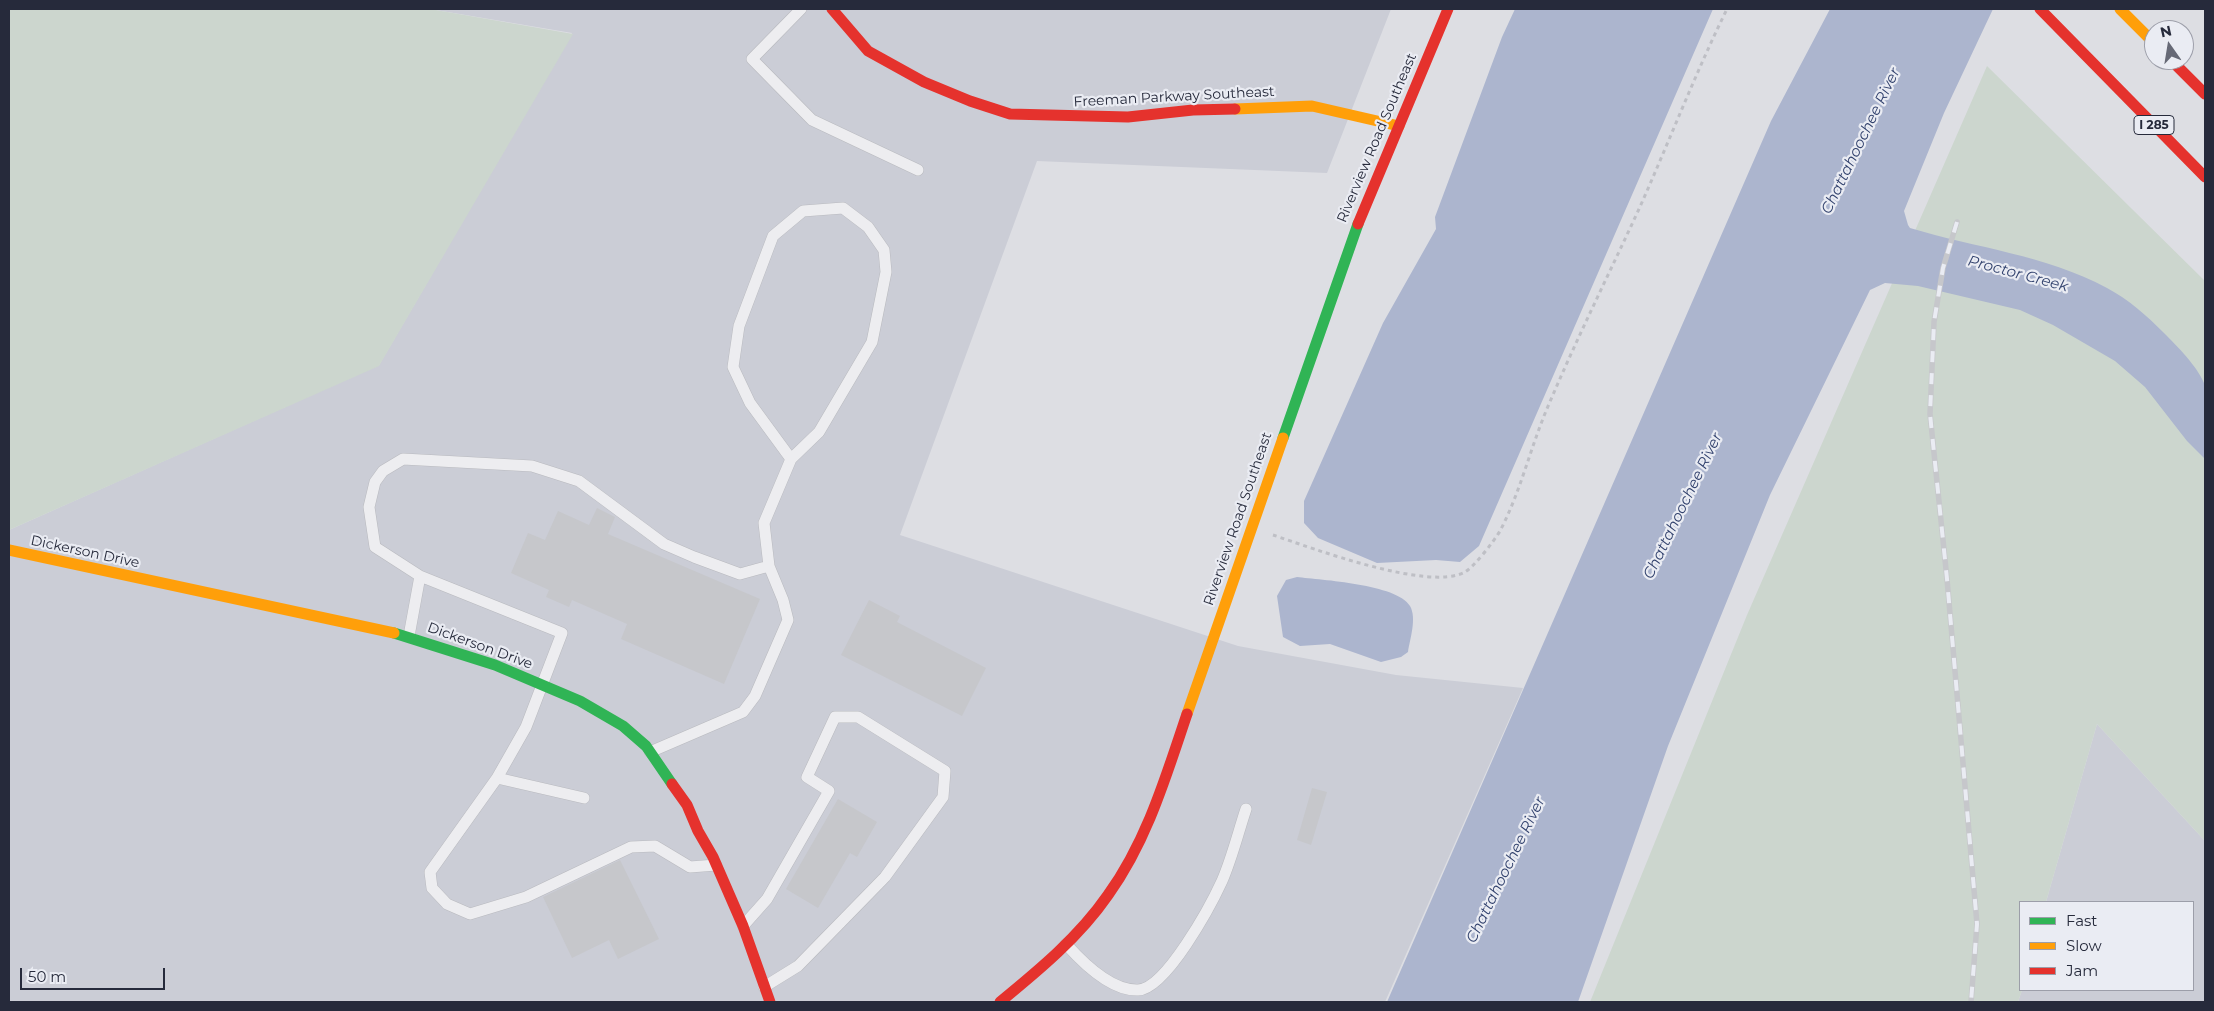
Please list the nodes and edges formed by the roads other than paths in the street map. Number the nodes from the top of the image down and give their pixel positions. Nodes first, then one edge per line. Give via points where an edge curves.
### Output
1 (801, 9) edge
2 (832, 9) edge
3 (1448, 9) edge
4 (2040, 9) edge
5 (2120, 9) edge
6 (2144, 33) edge
7 (2181, 70) edge
8 (2205, 94) edge
9 (1399, 126) junction
10 (918, 170) dead end
11 (2205, 177) edge
12 (790, 459) junction
13 (9, 550) edge
14 (769, 566) junction
15 (420, 576) junction
16 (409, 636) junction
17 (543, 685) junction
18 (650, 752) junction
19 (497, 778) junction
20 (584, 798) dead end
21 (1246, 809) dead end
22 (716, 865) junction
23 (743, 926) junction
24 (1066, 944) junction
25 (764, 986) junction
26 (770, 1002) edge
27 (1000, 1002) edge

1 - 10 lane via 752,59 812,120
2 - 9 main road, Freeman Parkway Southeast via 868,51 924,82 1010,114 1128,116 1312,106
3 - 9 main road, Riverview Road Southeast
4 - 11 main road, I 285
5 - 6 main road
7 - 8 main road
9 - 24 main road, Riverview Road Southeast via 1363,209 1325,312 1156,804 1136,851 1108,896
12 - 12 lane via 819,432 872,342 886,272 884,250 868,227 843,208 803,211 773,236 739,326 733,367 750,403
12 - 14 lane via 764,523
13 - 16 main road, Dickerson Drive
14 - 15 lane via 740,574 694,557 664,544 579,481 532,466 403,460 383,471 375,482 369,507 375,547
14 - 18 lane via 788,620 754,696 743,712
15 - 16 lane
15 - 17 lane via 562,633
16 - 17 main road, Dickerson Drive
17 - 18 main road, Dickerson Drive via 580,701 623,726
17 - 19 lane via 526,727
18 - 22 main road, Dickerson Drive via 688,805
19 - 20 lane
19 - 22 lane via 430,872 432,888 448,904 470,914 526,897 631,847 655,846 690,867
21 - 24 lane via 1222,881 1184,950 1156,983 1138,990 1117,985 1089,969
22 - 23 main road, Dickerson Drive
23 - 25 main road, Dickerson Drive
23 - 25 lane via 767,899 830,791 807,776 835,717 858,716 945,771 944,797 885,877 798,966
24 - 27 main road, Riverview Road Southeast
25 - 26 main road, Dickerson Drive

